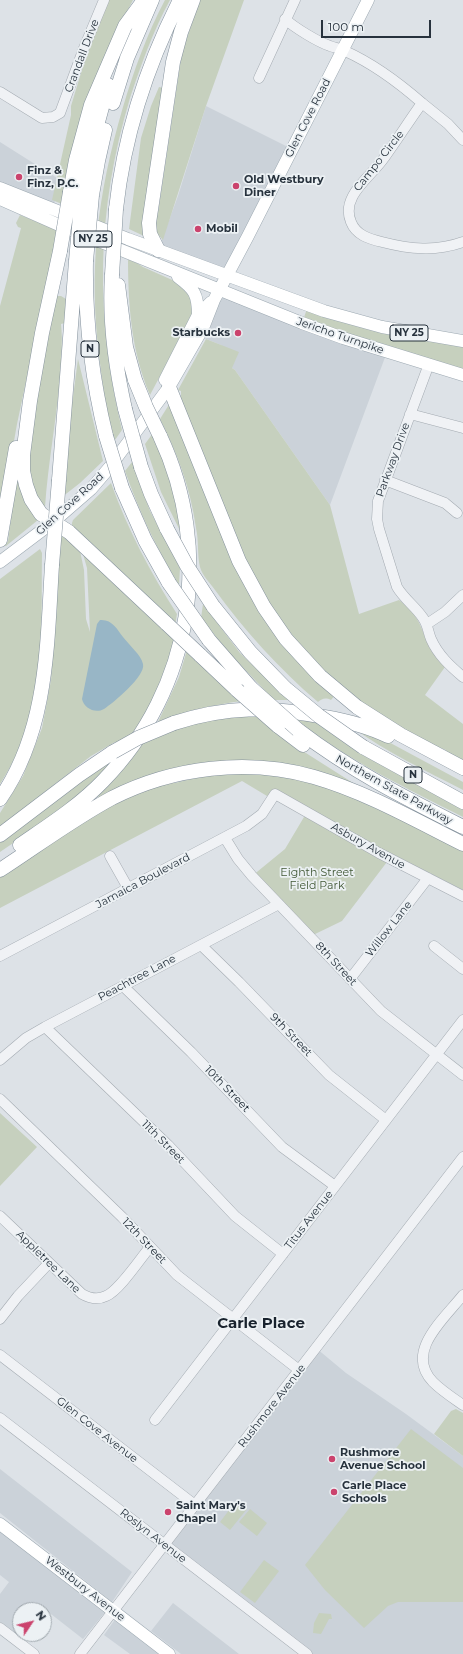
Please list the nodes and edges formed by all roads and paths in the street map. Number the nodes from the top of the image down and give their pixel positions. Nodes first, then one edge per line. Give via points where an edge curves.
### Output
1 (104, 0) edge
2 (144, 0) edge
3 (148, 0) edge
4 (152, 0) edge
5 (180, 0) edge
6 (193, 0) edge
7 (295, 0) edge
8 (368, 0) edge
9 (285, 19) junction
10 (343, 50) junction
11 (259, 78) dead end
12 (0, 92) edge
13 (422, 103) junction
14 (463, 140) edge
15 (0, 188) edge
16 (82, 193) junction
17 (0, 199) edge
18 (463, 242) edge
19 (158, 250) junction
20 (81, 261) junction
21 (167, 269) junction
22 (115, 276) junction
23 (227, 276) junction
24 (216, 295) junction
25 (198, 315) junction
26 (463, 341) edge
27 (429, 364) junction
28 (463, 375) edge
29 (169, 387) junction
30 (30, 401) junction
31 (410, 414) junction
32 (146, 418) junction
33 (463, 428) edge
34 (385, 480) junction
35 (457, 513) dead end
36 (53, 522) junction
37 (0, 540) edge
38 (0, 562) edge
39 (463, 595) edge
40 (427, 624) junction
41 (463, 677) edge
42 (349, 766) junction
43 (463, 768) edge
44 (463, 776) edge
45 (275, 794) joint
46 (0, 799) edge
47 (463, 802) edge
48 (463, 827) edge
49 (0, 835) edge
50 (225, 838) junction
51 (463, 844) edge
52 (110, 856) dead end
53 (0, 859) edge
54 (0, 870) edge
55 (428, 878) junction
56 (128, 888) junction
57 (463, 896) edge
58 (278, 904) junction
59 (201, 945) junction
60 (434, 946) dead end
61 (0, 956) edge
62 (463, 969) edge
63 (350, 979) junction
64 (123, 986) junction
65 (463, 1020) edge
66 (45, 1027) junction
67 (436, 1054) junction
68 (0, 1060) edge
69 (463, 1075) edge
70 (0, 1099) edge
71 (386, 1120) junction
72 (463, 1157) edge
73 (335, 1186) junction
74 (0, 1216) edge
75 (150, 1247) junction
76 (283, 1254) junction
77 (49, 1263) junction
78 (463, 1295) edge
79 (1, 1316) edge
80 (233, 1319) junction
81 (0, 1355) edge
82 (299, 1370) junction
83 (463, 1405) edge
84 (0, 1418) edge
85 (155, 1420) dead end
86 (195, 1505) junction
87 (0, 1524) edge
88 (164, 1545) junction
89 (113, 1611) junction
90 (0, 1628) edge
91 (34, 1654) edge
92 (80, 1654) edge
93 (169, 1654) edge
94 (307, 1654) edge

1 - 12 street, Crandall Drive via 60,113 42,118
2 - 16 highway via 126,26 96,93 80,143
3 - 16 highway via 131,30 111,78 89,155
4 - 16 highway via 127,58 98,161
5 - 22 highway, bridge via 157,51 137,107 122,167 113,245
6 - 19 highway via 173,62 149,224 150,234
7 - 9 street
8 - 10 main road, Glen Cove Road
9 - 10 street via 337,43
9 - 11 street
10 - 13 street via 380,70
10 - 23 main road, Glen Cove Road
13 - 14 street
13 - 18 street, Campo Circle via 384,160 356,191 349,202 348,216 358,233 372,240 428,249
15 - 19 main road, NY 25
16 - 20 highway, bridge
16 - 30 highway, bridge via 60,251
17 - 21 main road, NY 25
19 - 23 main road, NY 25
20 - 42 highway, Northern State Parkway / N, bridge via 89,341 106,436 122,488 145,540 169,583 227,663 298,730
20 - 46 highway, bridge via 59,480 45,665 39,706 28,744
21 - 24 main road, NY 25
21 - 25 main road via 194,291 198,300
22 - 47 highway, Northern State Parkway / N, bridge via 111,305 113,339 125,409 141,467 167,529 213,606 250,652 285,688 319,716 363,747
22 - 53 highway, bridge via 125,342 136,380 174,468 182,496 190,563 185,625 171,674 160,701 146,726 114,769 73,808
23 - 24 main road, Glen Cove Road
23 - 26 main road, Jericho Turnpike / NY 25 via 356,321
24 - 25 main road, Glen Cove Road
24 - 27 main road, Jericho Turnpike / NY 25
24 - 29 main road, Glen Cove Road via 203,328
25 - 32 main road, Glen Cove Road
27 - 28 main road, Jericho Turnpike / NY 25
27 - 31 street, Parkway Drive
29 - 32 main road, Glen Cove Road
29 - 43 highway via 239,561 261,602 286,639 320,676 357,707 401,735
30 - 36 highway via 23,455 24,477 31,499 38,510
30 - 37 highway via 18,435
31 - 33 street
31 - 34 street, Parkway Drive
32 - 36 main road, Glen Cove Road via 98,481
34 - 35 street via 445,503
34 - 40 street, Parkway Drive via 378,501 377,519 392,574 401,594
36 - 38 main road, Glen Cove Road
36 - 42 highway, bridge via 69,532 278,726 303,745
39 - 40 street
40 - 41 street, Parkway Drive via 437,650
42 - 48 highway, Northern State Parkway / N
44 - 49 highway, bridge via 371,728 301,712 250,708 214,713 174,723 138,738 78,775
45 - 50 street, Jamaica Boulevard via 266,809 253,821
45 - 55 street, Asbury Avenue
50 - 56 street, Jamaica Boulevard
50 - 58 street, 8th Street via 244,867
51 - 54 highway via 329,782 285,771 228,767 171,776 126,791
52 - 56 street
55 - 57 street, Asbury Avenue
55 - 63 street, Willow Lane
56 - 61 street, Jamaica Boulevard
58 - 59 street, Peachtree Lane
58 - 63 street, 8th Street
59 - 64 street, Peachtree Lane
59 - 71 street, 9th Street via 329,1075
60 - 62 street
63 - 67 street, 8th Street via 381,1011
64 - 66 street, Peachtree Lane
64 - 73 street, 10th Street via 191,1052 282,1147
65 - 67 street, Titus Avenue
66 - 68 street, Peachtree Lane via 26,1038
66 - 76 street, 11th Street via 168,1145 235,1216
67 - 69 street, 8th Street
67 - 71 street, Titus Avenue
70 - 75 street, 12th Street
71 - 73 street, Titus Avenue
72 - 82 street, Rushmore Avenue
73 - 76 street, Titus Avenue
74 - 77 street, Appletree Lane
75 - 77 street, Appletree Lane via 116,1289 101,1298 90,1298 82,1294
75 - 80 street, 12th Street via 181,1278
76 - 80 street, Titus Avenue
77 - 79 street
78 - 83 street via 426,1342 422,1358 427,1374 434,1383
80 - 82 street, 12th Street
80 - 85 street, Titus Avenue
81 - 86 street, Glen Cove Avenue
82 - 86 street, Rushmore Avenue
84 - 88 street, Roslyn Avenue
86 - 88 street, Rushmore Avenue
87 - 89 main road, Westbury Avenue
88 - 89 street, Rushmore Avenue
88 - 94 street, Roslyn Avenue
89 - 92 street, Rushmore Avenue
89 - 93 main road, Westbury Avenue
90 - 91 street

